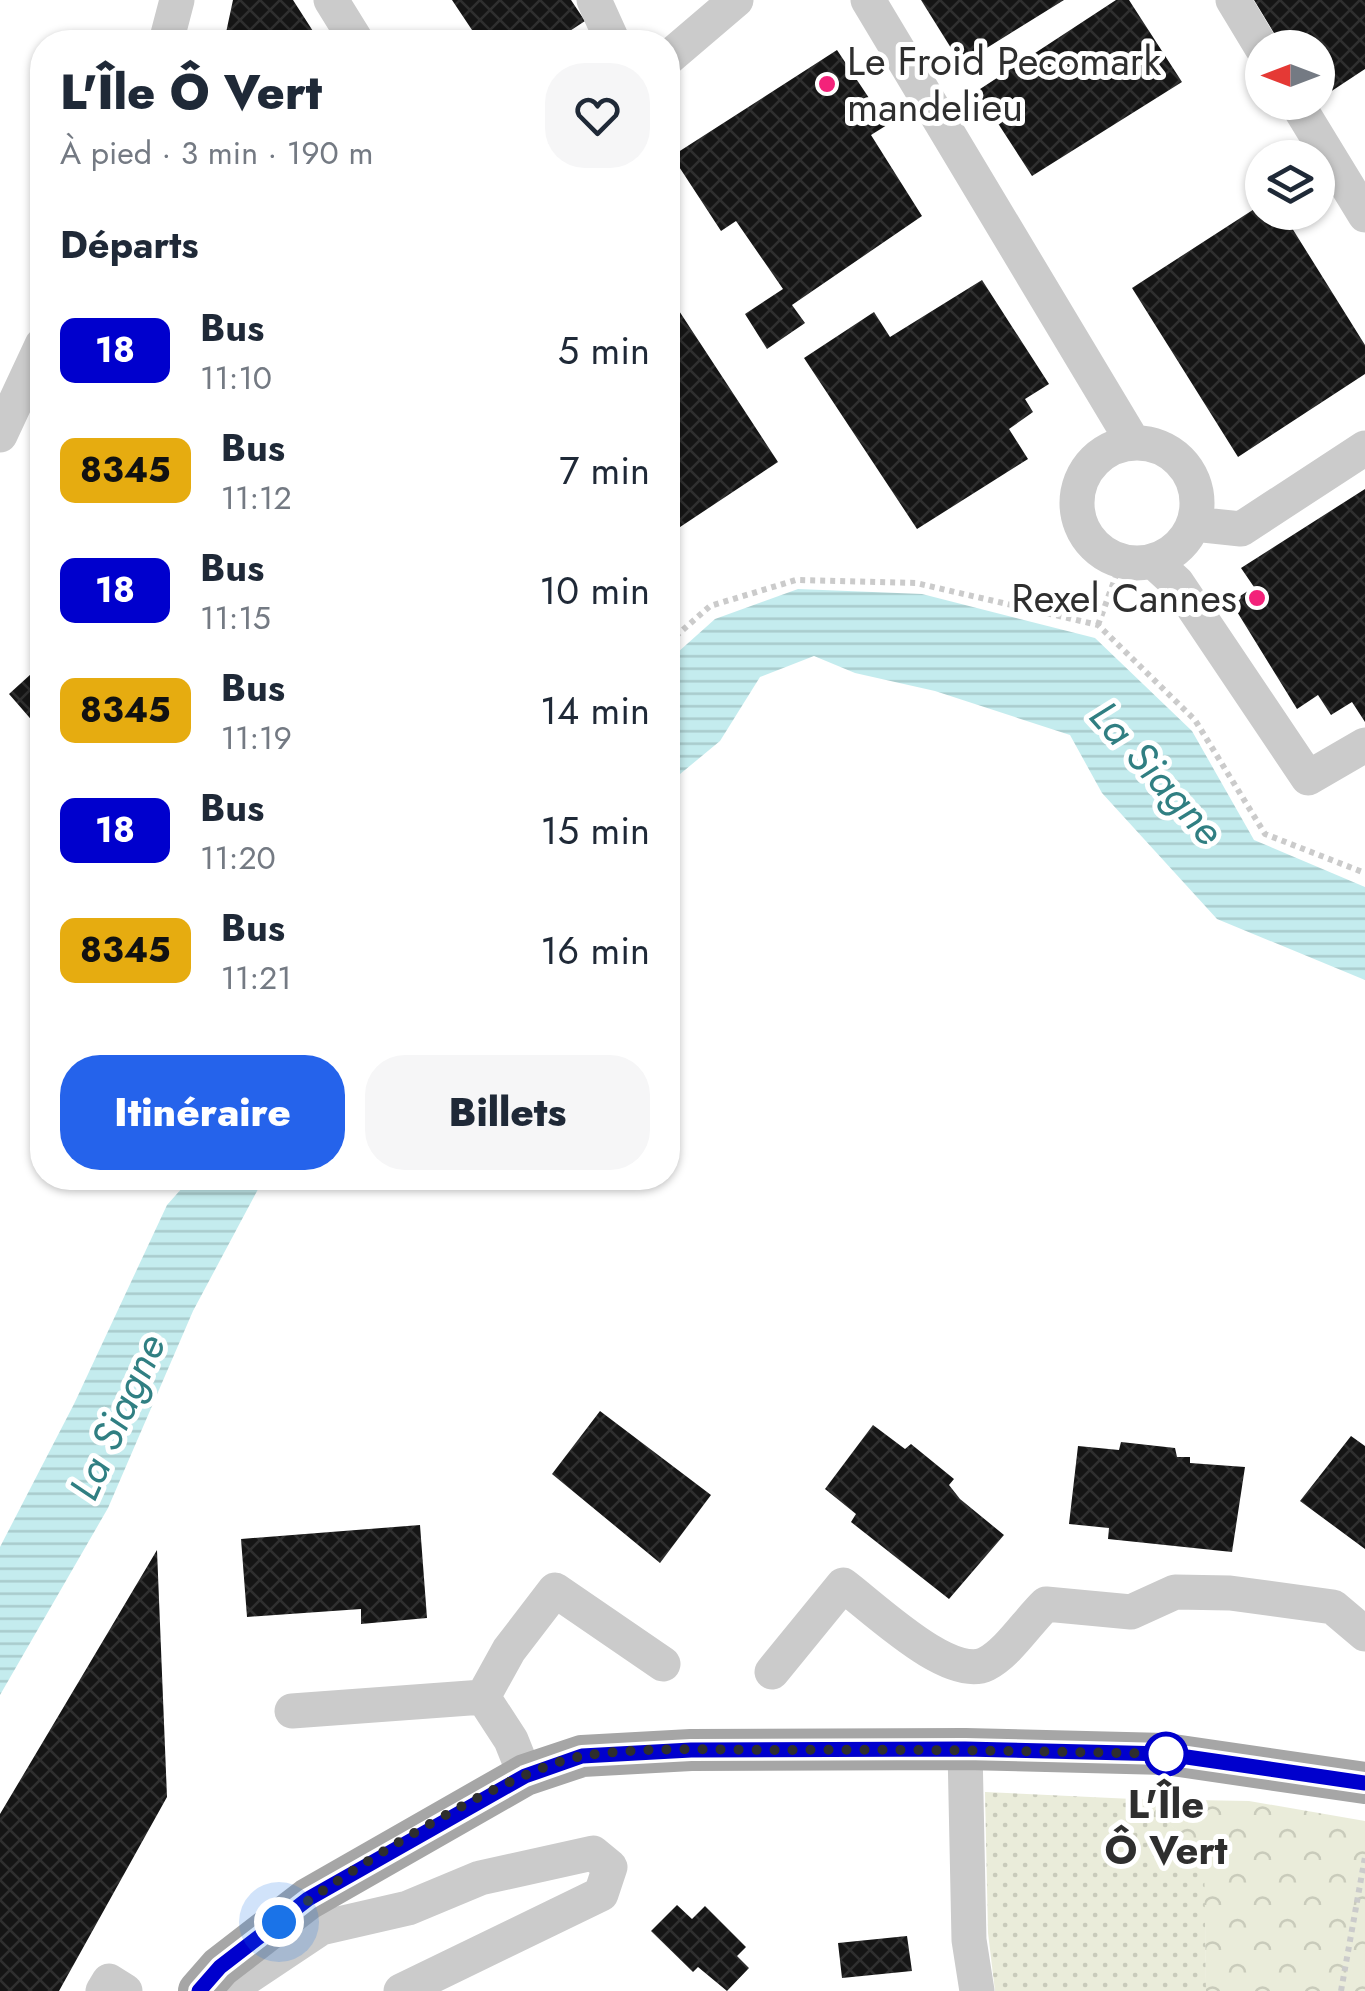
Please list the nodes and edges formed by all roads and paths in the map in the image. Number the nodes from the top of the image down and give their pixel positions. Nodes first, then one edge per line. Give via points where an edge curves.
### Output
1 (176, 0) edge
2 (331, 0) edge
3 (594, 0) edge
4 (736, 0) edge
5 (868, 0) edge
6 (1233, 0) edge
7 (169, 30) edge
8 (349, 30) edge
9 (608, 30) edge
10 (1251, 30) edge
11 (680, 48) edge
12 (1307, 120) edge
13 (1365, 215) edge
14 (30, 371) edge
15 (0, 435) edge
16 (1133, 442) junction
17 (1365, 448) edge
18 (1194, 524) junction
19 (1138, 561) junction
20 (1098, 625) junction
21 (680, 632) edge
22 (1365, 745) edge
23 (1365, 874) edge
24 (1365, 1634) edge
25 (663, 1664) dead end
26 (772, 1672) dead end
27 (482, 1696) junction
28 (292, 1711) dead end
29 (965, 1749) junction
30 (525, 1776) junction
31 (1365, 1783) edge
32 (1365, 1856) edge
33 (103, 1991) edge
34 (125, 1991) edge
35 (199, 1991) edge
36 (215, 1991) edge
37 (401, 1991) edge
38 (977, 1991) edge
39 (1341, 1991) edge

1 - 7 street
2 - 8 street
3 - 9 street
4 - 11 street
5 - 16 street
6 - 10 street
12 - 13 street
14 - 15 street
16 - 18 street via 1166,449 1187,469 1198,497
16 - 19 street via 1103,452 1081,478 1076,514 1092,545
17 - 18 street via 1241,529
18 - 19 street via 1179,547
19 - 20 path
19 - 22 street via 1177,584 1308,778
20 - 21 path via 916,584 796,580 710,606
20 - 23 path via 1195,720 1265,834
24 - 26 street via 1333,1608 1175,1592 1131,1612 1046,1604 990,1662 970,1670 949,1664 843,1585
25 - 27 street via 555,1590
27 - 28 street
27 - 30 street
29 - 30 main road via 582,1756
29 - 31 main road via 1166,1754
29 - 38 street via 969,1940
30 - 35 main road via 308,1899
32 - 39 path
33 - 34 street via 109,1981
36 - 37 street via 244,1980 321,1928 408,1908 480,1878 592,1853 610,1867 601,1894

